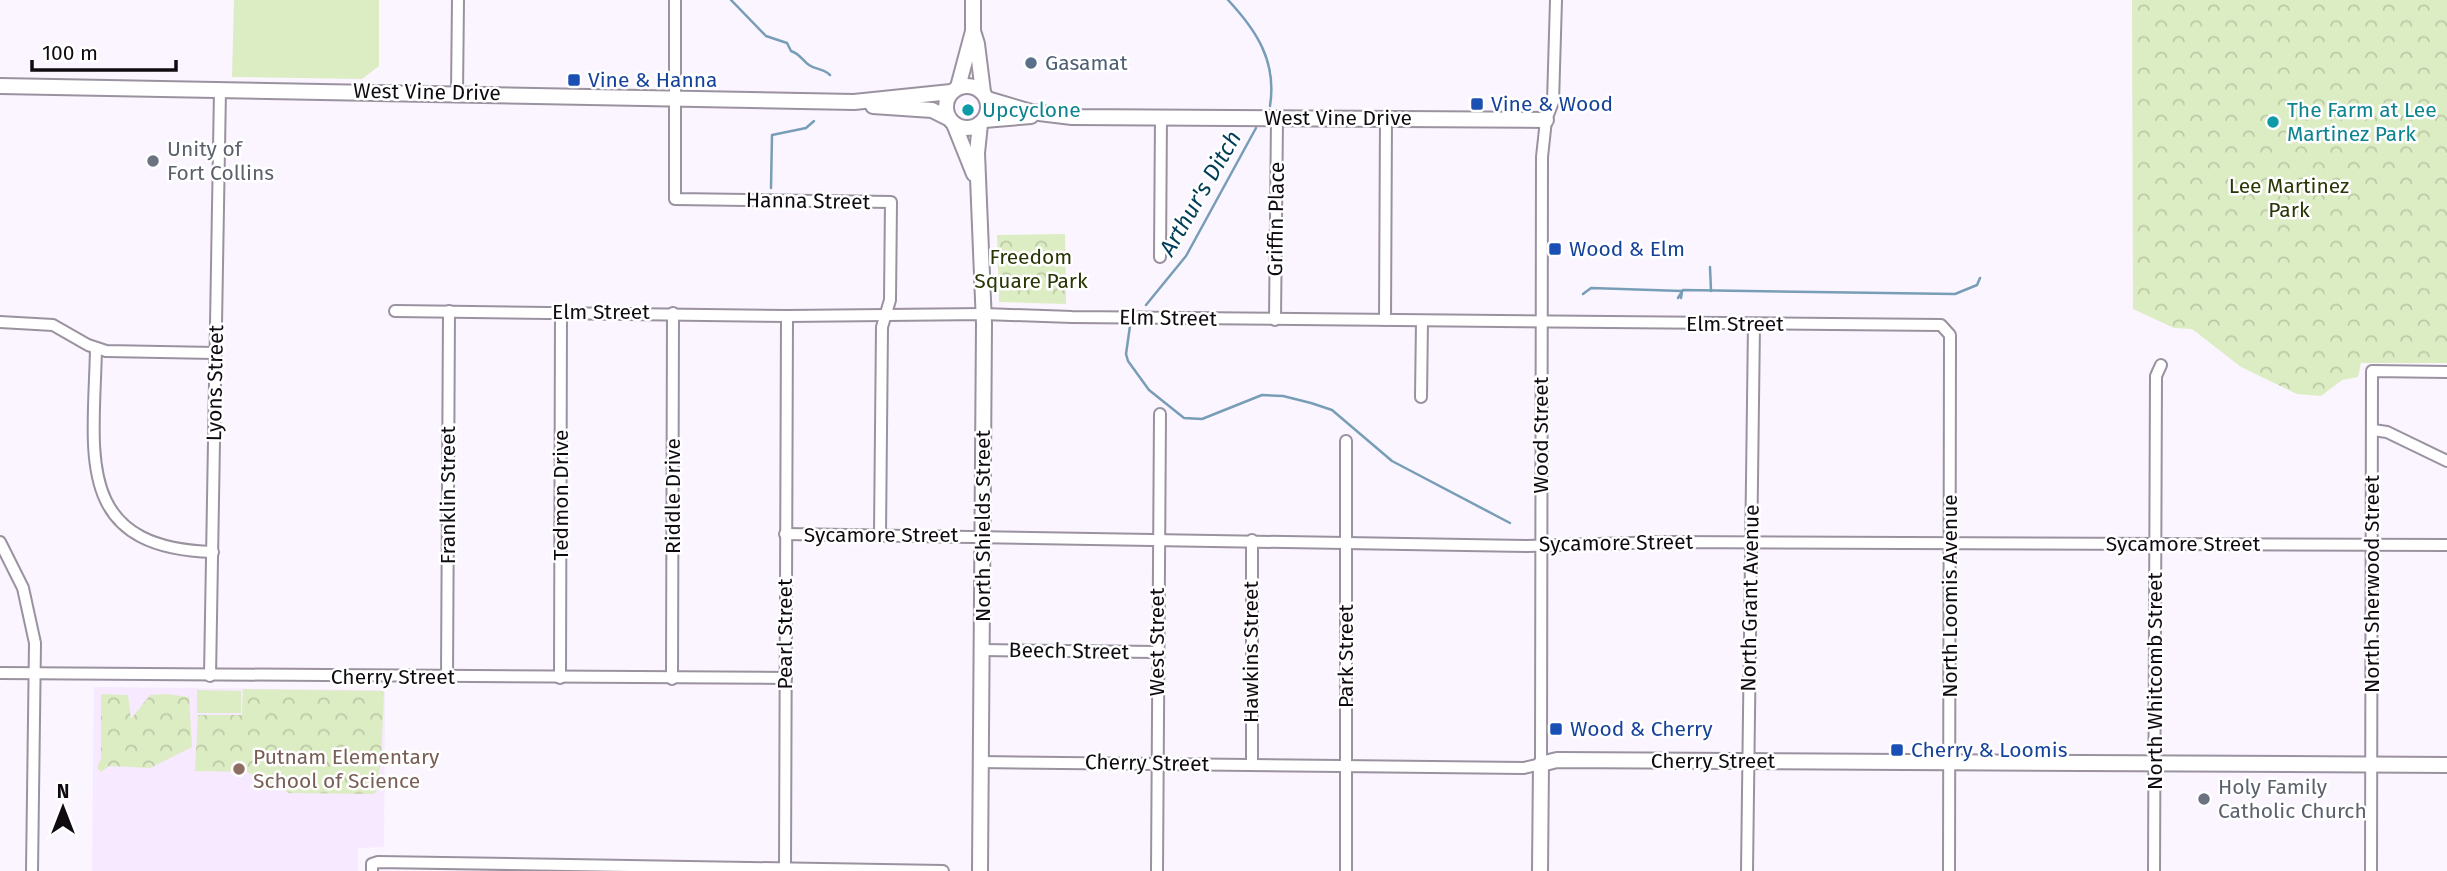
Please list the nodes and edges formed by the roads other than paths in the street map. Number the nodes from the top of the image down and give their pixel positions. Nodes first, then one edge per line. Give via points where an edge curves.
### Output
1 (458, 0) edge
2 (675, 0) edge
3 (973, 0) edge
4 (1556, 0) edge
5 (973, 32) junction
6 (0, 86) edge
7 (220, 90) junction
8 (955, 90) junction
9 (457, 92) junction
10 (985, 96) junction
11 (675, 97) junction
12 (855, 102) junction
13 (1045, 115) junction
14 (1161, 117) junction
15 (1277, 118) junction
16 (1386, 118) junction
17 (1546, 120) junction
18 (951, 121) junction
19 (982, 122) junction
20 (978, 180) junction
21 (1160, 257) dead end
22 (395, 311) dead end
23 (449, 311) junction
24 (561, 312) junction
25 (673, 313) junction
26 (984, 314) junction
27 (787, 316) junction
28 (886, 316) junction
29 (1275, 320) junction
30 (1385, 320) junction
31 (1422, 321) junction
32 (1542, 321) junction
33 (0, 322) edge
34 (1754, 324) junction
35 (1941, 325) joint
36 (96, 348) junction
37 (215, 353) junction
38 (2161, 365) dead end
39 (2447, 372) edge
40 (1421, 397) dead end
41 (1160, 414) dead end
42 (2373, 430) junction
43 (1346, 441) dead end
44 (2447, 461) edge
45 (785, 534) junction
46 (880, 534) junction
47 (983, 536) junction
48 (1158, 538) junction
49 (1252, 540) junction
50 (1346, 541) junction
51 (0, 542) edge
52 (1751, 542) junction
53 (1951, 542) junction
54 (2155, 543) junction
55 (1541, 545) junction
56 (2372, 545) junction
57 (2447, 545) edge
58 (213, 552) junction
59 (982, 650) junction
60 (1157, 652) junction
61 (0, 673) edge
62 (34, 674) junction
63 (210, 676) junction
64 (447, 678) junction
65 (560, 678) junction
66 (786, 678) junction
67 (672, 679) junction
68 (1748, 761) junction
69 (981, 762) junction
70 (1156, 763) junction
71 (1949, 763) junction
72 (2154, 763) junction
73 (1541, 764) junction
74 (1252, 765) junction
75 (2371, 765) junction
76 (2447, 765) edge
77 (1346, 766) junction
78 (785, 868) junction
79 (32, 871) edge
80 (372, 871) edge
81 (943, 871) edge
82 (980, 871) edge
83 (1157, 871) edge
84 (1346, 871) edge
85 (1540, 871) edge
86 (1747, 871) edge
87 (1949, 871) edge
88 (2154, 871) edge
89 (2371, 871) edge

1 - 9 street
2 - 11 street, Hanna Street
3 - 5 street
4 - 17 street, Wood Street via 1553,102
5 - 8 street
5 - 10 street
6 - 7 street, West Vine Drive
7 - 9 street, West Vine Drive
7 - 37 street, Lyons Street
8 - 10 street via 969,86
8 - 12 street, West Vine Drive
8 - 18 street via 946,101
9 - 11 street, West Vine Drive
10 - 13 street, West Vine Drive
10 - 19 street
11 - 12 street, West Vine Drive
11 - 28 street, Hanna Street via 675,199 891,202
12 - 18 street, West Vine Drive via 932,110
13 - 14 street, West Vine Drive
13 - 19 street, West Vine Drive
14 - 15 street, West Vine Drive
14 - 21 street
15 - 16 street, West Vine Drive
15 - 29 street, Griffin Place
16 - 17 street, West Vine Drive
16 - 30 street
17 - 32 street, Wood Street
18 - 19 street via 967,128
18 - 20 street, North Shields Street
19 - 20 street, North Shields Street
20 - 26 street, North Shields Street
22 - 23 street, Elm Street
23 - 24 street, Elm Street
23 - 64 street, Franklin Street
24 - 25 street, Elm Street
24 - 65 street, Tedmon Drive
25 - 27 street, Elm Street
25 - 67 street, Riddle Drive
26 - 28 street, Elm Street
26 - 29 street, Elm Street
26 - 47 street, North Shields Street
27 - 28 street, Elm Street
27 - 45 street, Pearl Street
28 - 46 street, Hanna Street via 882,327
29 - 30 street, Elm Street
30 - 31 street, Elm Street
31 - 32 street, Elm Street
31 - 40 street
32 - 34 street, Elm Street
32 - 55 street, Wood Street
33 - 36 street via 53,325
34 - 35 street, Elm Street
34 - 52 street, North Grant Avenue
35 - 53 street, North Loomis Avenue via 1950,335
36 - 37 street
36 - 58 street via 93,460 107,504 124,525 155,545
37 - 58 street, Lyons Street
38 - 54 street, North Whitcomb Street via 2157,376
39 - 42 street, North Sherwood Street via 2372,371
41 - 48 street, West Street
42 - 44 street via 2387,432
42 - 56 street, North Sherwood Street
43 - 50 street, Park Street
45 - 46 street, Sycamore Street
45 - 66 street, Pearl Street
46 - 47 street, Sycamore Street
47 - 48 street, Sycamore Street
47 - 59 street, North Shields Street
48 - 49 street, Sycamore Street
48 - 60 street, West Street
49 - 50 street, Sycamore Street
49 - 74 street, Hawkins Street
50 - 55 street, Sycamore Street
50 - 77 street, Park Street
51 - 62 street via 17,574 30,615
52 - 53 street, Sycamore Street
52 - 55 street, Sycamore Street
52 - 68 street, North Grant Avenue
53 - 54 street, Sycamore Street
53 - 71 street, North Loomis Avenue
54 - 56 street, Sycamore Street
54 - 72 street, North Whitcomb Street
55 - 73 street, Wood Street
56 - 57 street, Sycamore Street
56 - 75 street, North Sherwood Street
58 - 63 street, Lyons Street
59 - 60 street, Beech Street
59 - 69 street, North Shields Street
60 - 70 street, West Street
61 - 62 street, Cherry Street
62 - 63 street, Cherry Street
62 - 79 street
63 - 64 street, Cherry Street
64 - 65 street, Cherry Street
65 - 67 street, Cherry Street
66 - 67 street, Cherry Street
66 - 78 street, Pearl Street
68 - 71 street, Cherry Street
68 - 73 street, Cherry Street via 1557,760
68 - 86 street, North Grant Avenue
69 - 70 street, Cherry Street
69 - 82 street, North Shields Street
70 - 74 street, Cherry Street
70 - 83 street, West Street
71 - 72 street, Cherry Street
71 - 87 street, North Loomis Avenue
72 - 75 street, Cherry Street
72 - 88 street, North Whitcomb Street
73 - 77 street, Cherry Street via 1525,768
73 - 85 street, Wood Street
74 - 77 street, Cherry Street
75 - 76 street, Cherry Street
75 - 89 street, North Sherwood Street
77 - 84 street, Park Street
78 - 80 street via 379,862 372,864
78 - 81 street

